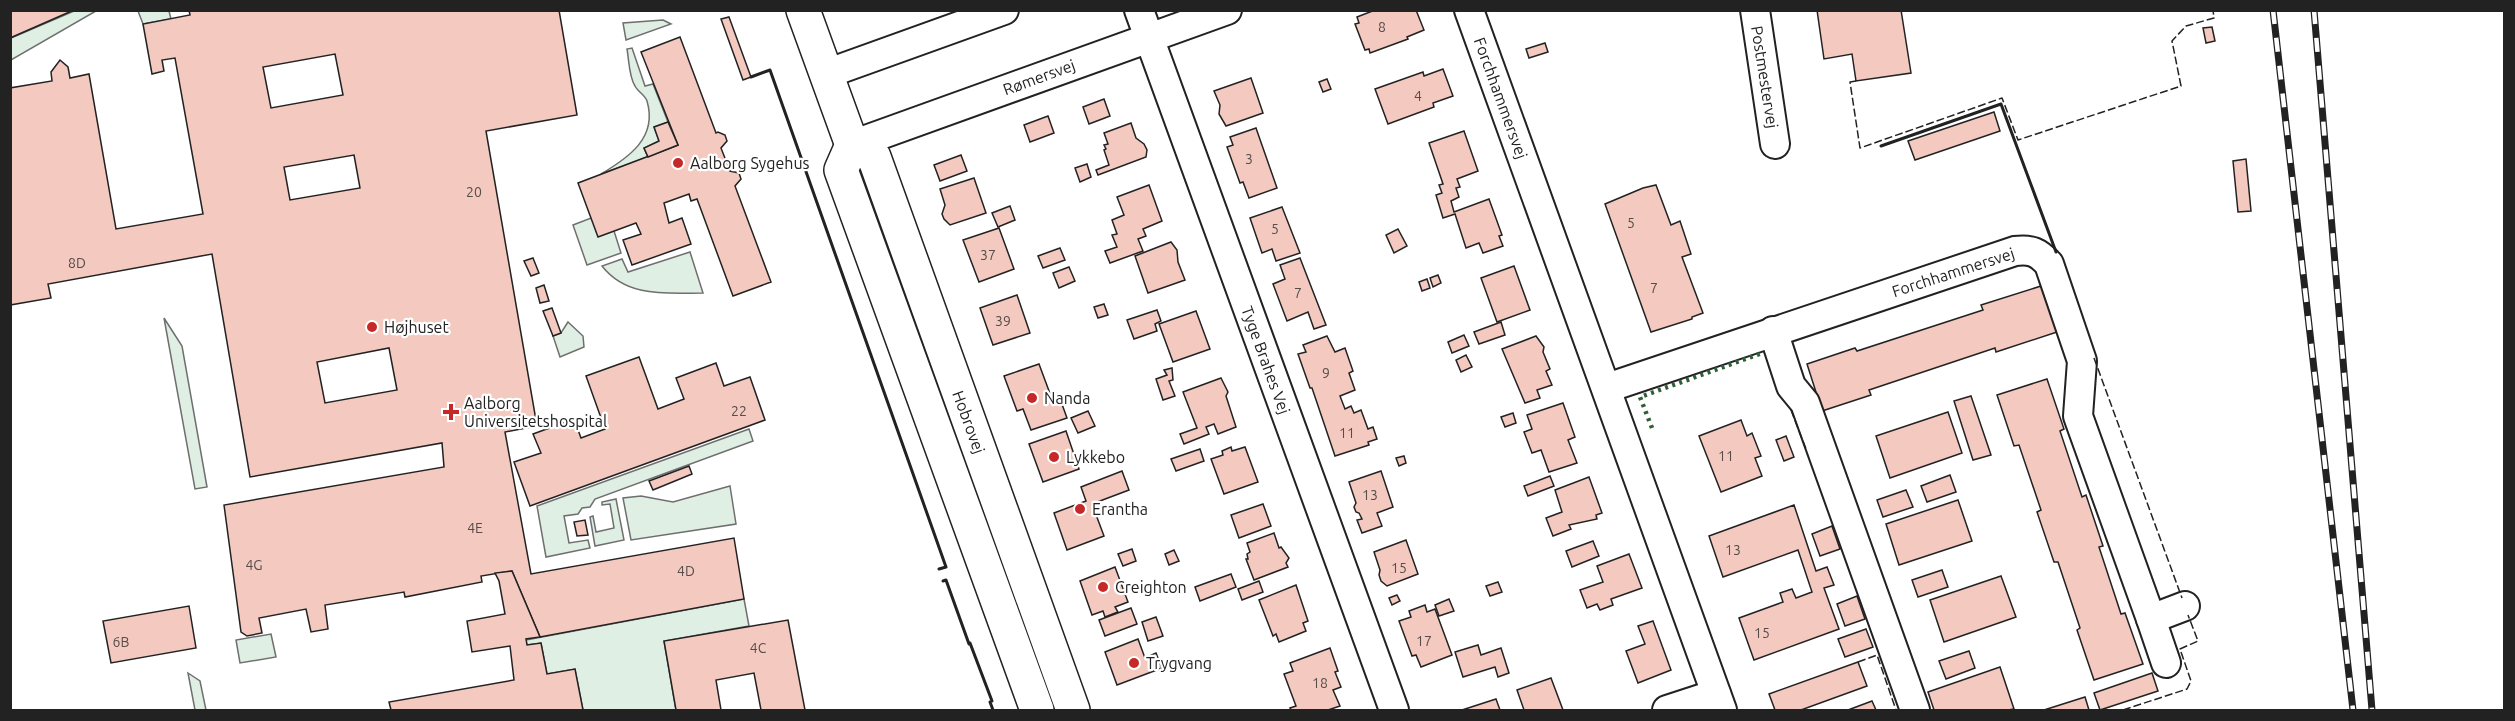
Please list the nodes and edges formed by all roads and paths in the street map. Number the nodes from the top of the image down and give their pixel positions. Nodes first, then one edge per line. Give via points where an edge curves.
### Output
1 (803, 10) edge
2 (1004, 10) edge
3 (1138, 10) edge
4 (1227, 10) edge
5 (1469, 10) edge
6 (1755, 10) edge
7 (1149, 38) junction
8 (826, 74) junction
9 (1775, 144) dead end
10 (852, 145) junction
11 (1773, 331) junction
12 (1607, 388) junction
13 (2185, 606) dead end
14 (2151, 619) junction
15 (2166, 663) dead end
16 (1719, 702) edge
17 (1037, 711) edge
18 (1073, 711) edge
19 (1394, 711) edge
20 (1667, 711) edge
21 (1915, 711) edge

1 - 8 main road
2 - 8 street
3 - 7 street, Tyge Brahes Vej
4 - 7 street, Rømersvej
5 - 12 street, Forchhammersvej
6 - 9 street, Postmestervej
7 - 10 street, Rømersvej
7 - 19 street, Tyge Brahes Vej
8 - 10 main road
10 - 17 main road, Hobrovej via 841,170
10 - 18 main road, Hobrovej via 874,157
11 - 12 street, Forchhammersvej
11 - 14 street, Forchhammersvej via 2015,251 2040,254 2049,264 2082,361 2078,416
11 - 21 street via 1791,386 1805,403
12 - 16 street, Forchhammersvej
13 - 14 street
14 - 15 street, Forchhammersvej
16 - 20 street

